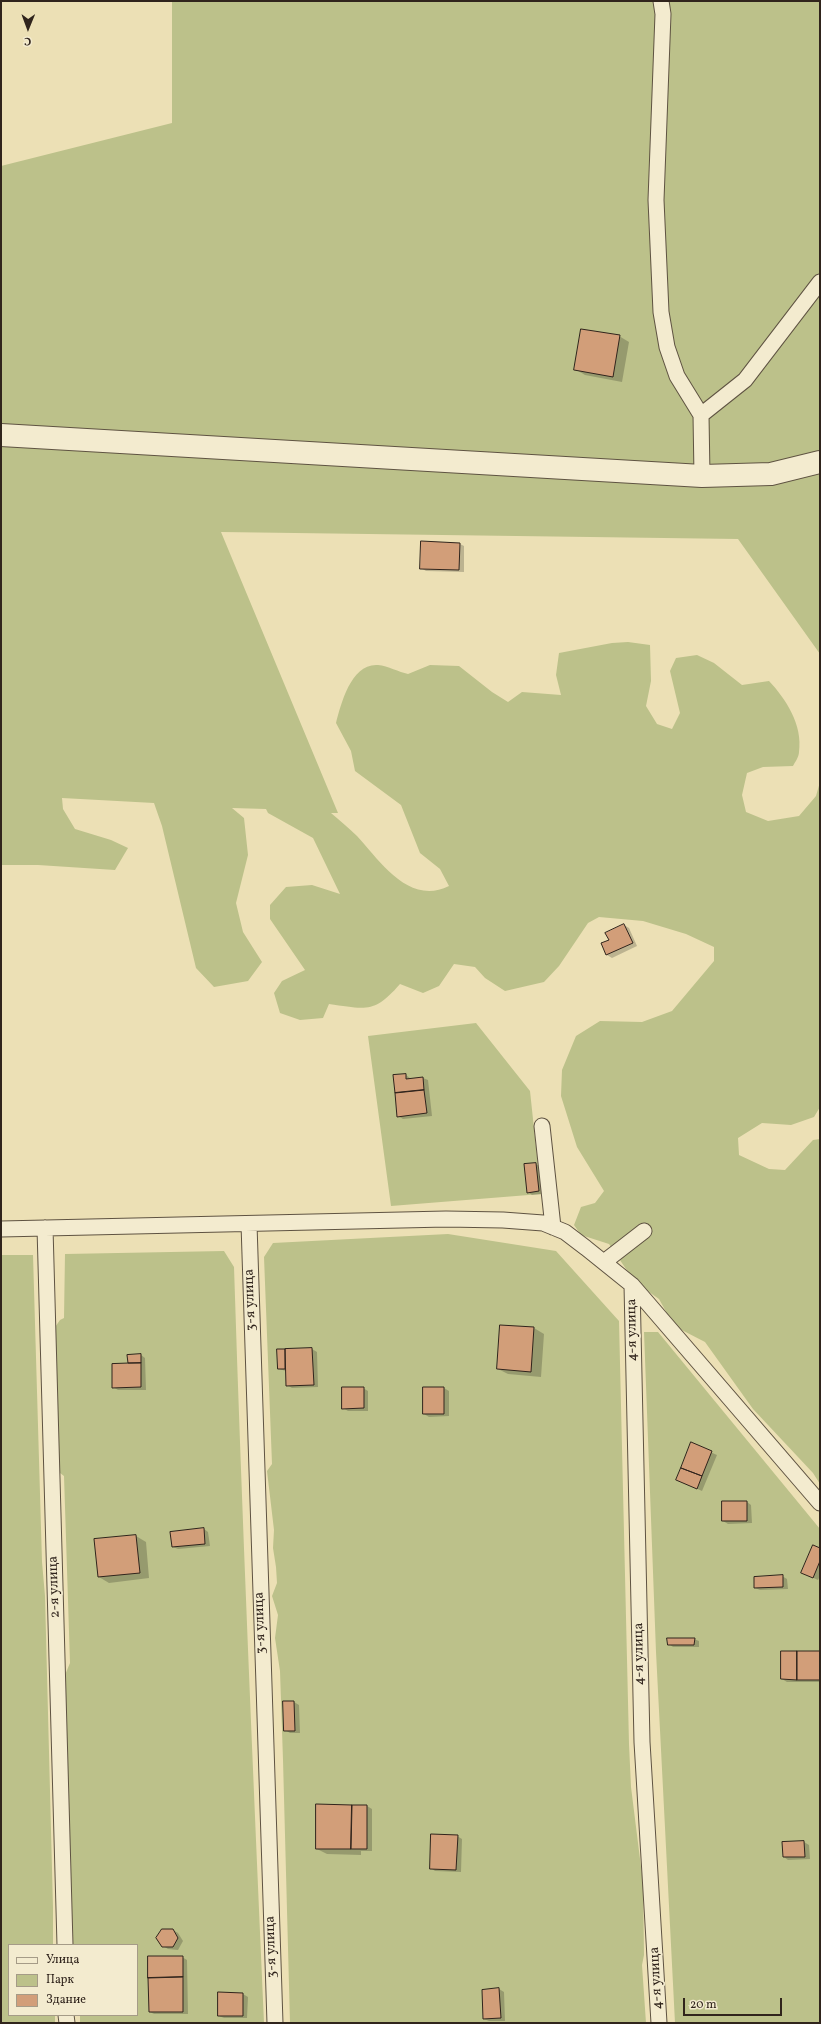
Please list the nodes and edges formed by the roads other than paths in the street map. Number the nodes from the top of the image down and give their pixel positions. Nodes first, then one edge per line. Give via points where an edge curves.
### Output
1 (661, 1) edge
2 (820, 282) edge
3 (701, 415) junction
4 (1, 435) edge
5 (820, 462) edge
6 (702, 476) junction
7 (542, 1126) dead end
8 (249, 1224) junction
9 (554, 1227) junction
10 (45, 1228) junction
11 (1, 1229) edge
12 (644, 1231) dead end
13 (604, 1262) junction
14 (632, 1285) junction
15 (820, 1503) edge
16 (65, 1944) edge
17 (275, 2023) edge
18 (659, 2023) edge

1 - 3 lane via 663,14 656,200 661,312 667,347 677,376
2 - 3 lane via 745,380
3 - 6 lane
4 - 6 street
5 - 6 street via 771,474
7 - 9 lane
8 - 9 lane via 503,1220 543,1223
8 - 10 lane
8 - 17 lane, 3-я улица
9 - 13 lane via 565,1232
10 - 11 lane
10 - 16 lane, 2-я улица
12 - 13 lane
13 - 14 lane
14 - 15 lane
14 - 18 lane, 4-я улица via 642,1742

